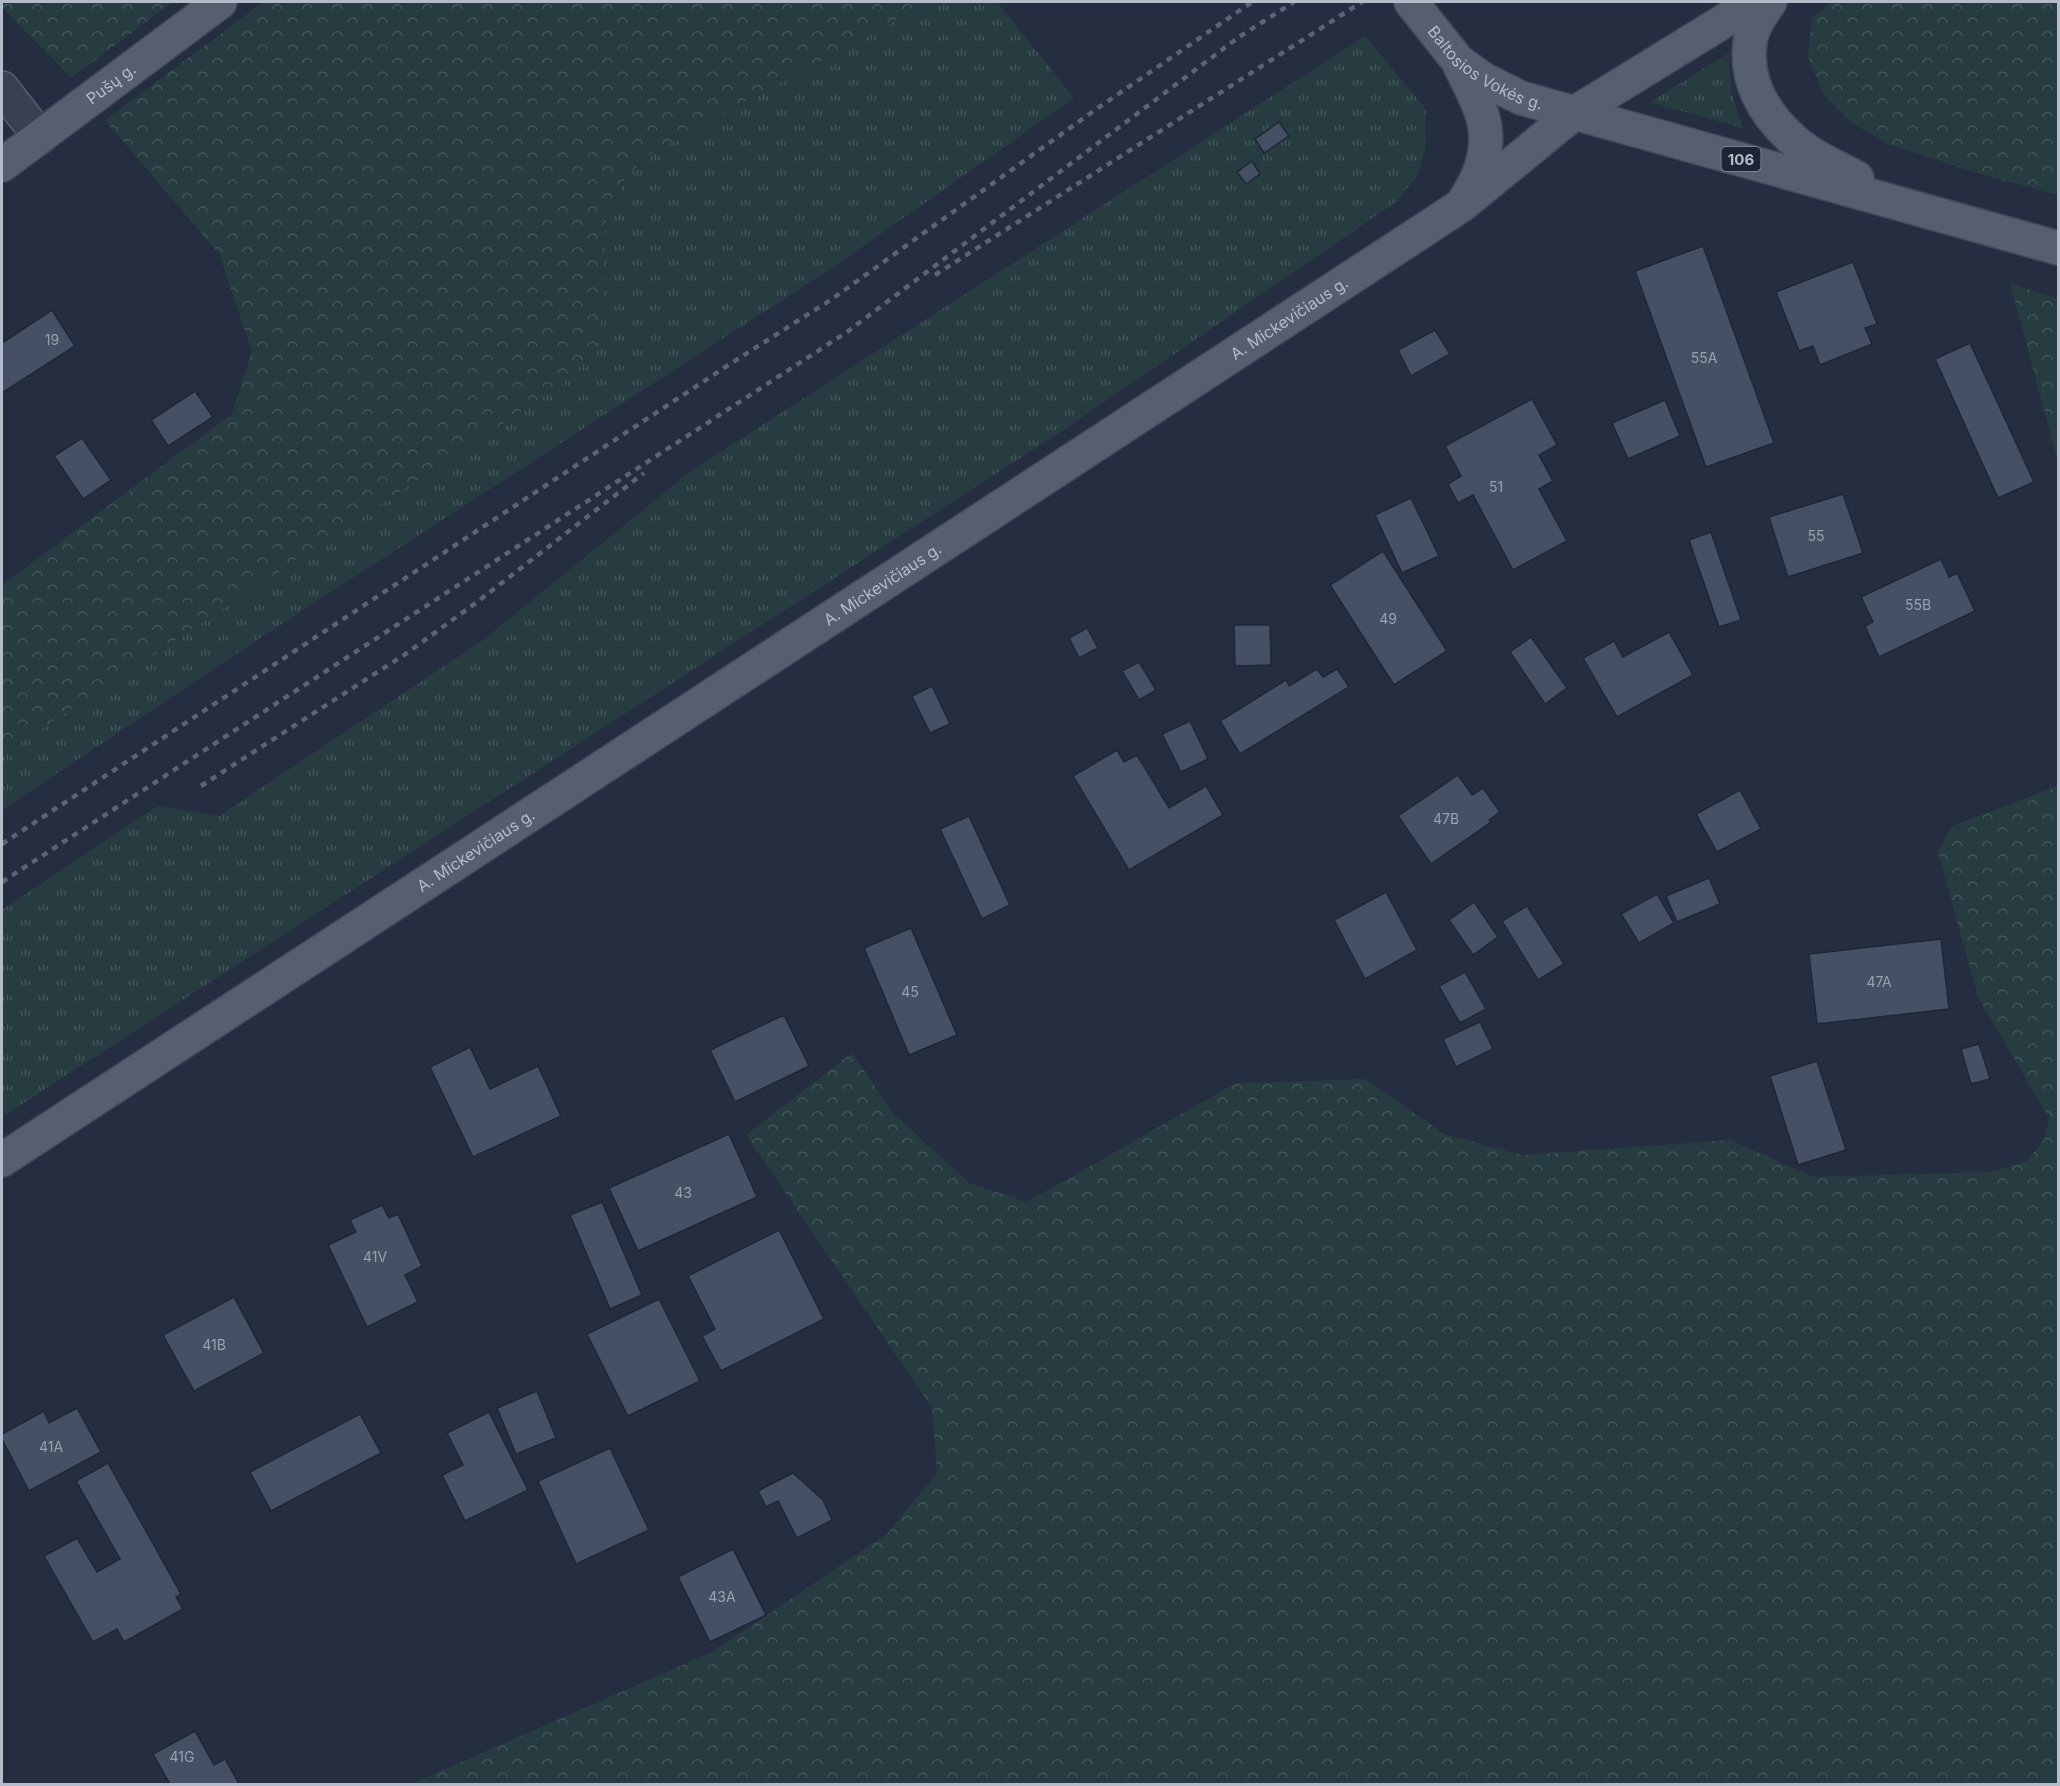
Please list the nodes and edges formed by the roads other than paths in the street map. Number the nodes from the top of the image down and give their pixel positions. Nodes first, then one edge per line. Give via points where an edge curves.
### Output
1 (220, 2) edge
2 (1412, 2) edge
3 (1755, 2) edge
4 (1770, 2) edge
5 (1458, 61) junction
6 (2, 88) edge
7 (1573, 114) junction
8 (40, 137) junction
9 (2, 165) edge
10 (1462, 205) junction
11 (1908, 206) junction
12 (2058, 248) edge
13 (2, 1160) edge

1 - 8 main road, Pušų g.
2 - 5 main road, Baltosios Vokės g. / 106
3 - 7 main road, A. Mickevičiaus g.
4 - 11 main road via 1760,15 1750,42 1752,83 1760,102 1790,138 1806,150
5 - 7 main road, Baltosios Vokės g. / 106 via 1521,98
5 - 10 main road via 1484,118 1486,141 1483,164
6 - 8 street
7 - 10 main road, A. Mickevičiaus g.
7 - 11 main road, 106
8 - 9 main road, Pušų g.
10 - 13 main road, A. Mickevičiaus g.
11 - 12 main road, 106

